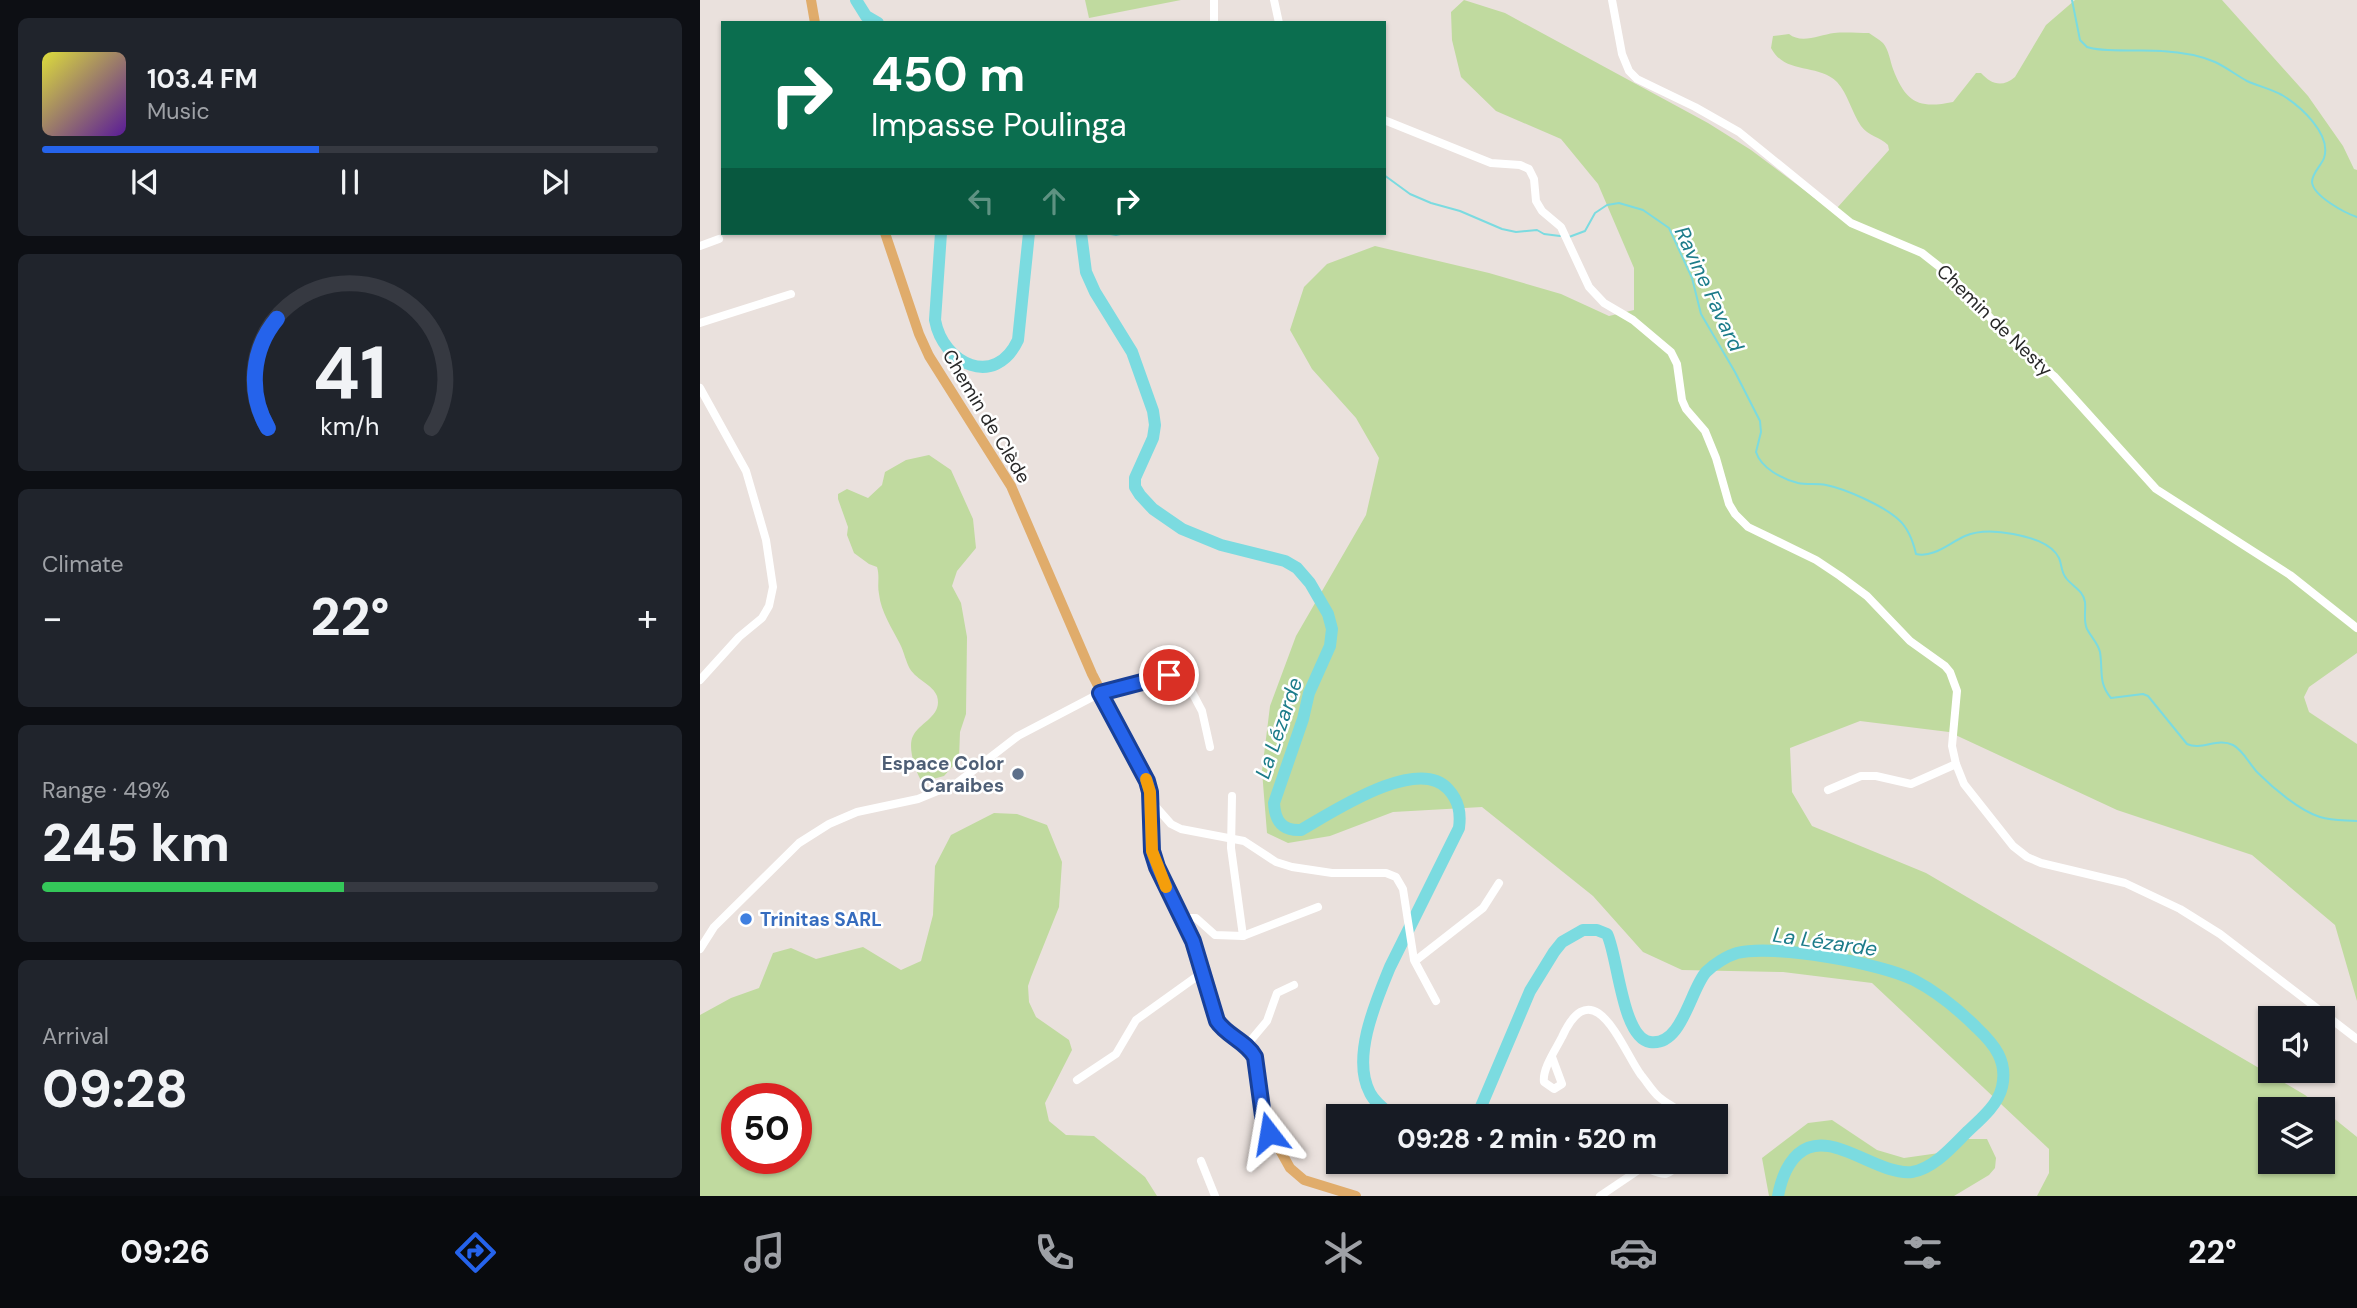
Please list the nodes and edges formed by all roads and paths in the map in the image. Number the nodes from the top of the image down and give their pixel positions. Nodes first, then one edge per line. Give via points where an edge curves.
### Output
1 (811, 0) edge
2 (1214, 0) edge
3 (1274, 0) edge
4 (1612, 0) edge
5 (815, 21) edge
6 (1214, 21) edge
7 (1279, 21) edge
8 (1386, 121) edge
9 (886, 235) edge
10 (719, 239) dead end
11 (700, 246) edge
12 (791, 294) dead end
13 (700, 323) edge
14 (700, 388) edge
15 (2357, 628) edge
16 (700, 680) edge
17 (1100, 693) junction
18 (1210, 747) dead end
19 (1956, 764) junction
20 (1828, 790) dead end
21 (1232, 796) dead end
22 (1151, 804) junction
23 (1230, 838) junction
24 (1499, 883) dead end
25 (1318, 907) dead end
26 (1180, 918) junction
27 (1243, 936) junction
28 (700, 949) edge
29 (1415, 961) junction
30 (1203, 972) junction
31 (1294, 985) dead end
32 (1436, 1001) dead end
33 (2357, 1039) edge
34 (1246, 1046) junction
35 (1552, 1057) dead end
36 (1077, 1080) dead end
37 (1669, 1104) edge
38 (1201, 1161) dead end
39 (1633, 1174) edge
40 (1215, 1196) edge
41 (1356, 1196) edge
42 (1600, 1196) edge

1 - 5 main road
2 - 6 street
3 - 7 street
4 - 15 street, Chemin de Nesty via 1622,54 1637,79 1739,132 1850,223 1922,253 2054,376 2156,489 2290,575
8 - 19 street via 1491,163 1520,164 1529,169 1536,201 1565,233 1589,287 1671,352 1682,400 1705,431 1735,514 1748,527 1840,576 1950,672 1957,691 1952,746
9 - 17 main road, Chemin de Clède via 929,356 1011,486
10 - 11 street
12 - 13 street
14 - 16 street via 746,471 766,540 773,587 767,611
17 - 18 street via 1181,676 1202,711
17 - 22 main road, Chemin de Clède via 1147,781
17 - 28 street via 1011,741 957,783 918,799 857,812 812,833 714,927
19 - 20 street via 1911,784 1861,776
19 - 33 street via 1964,784 2027,857 2125,883 2180,909 2220,934
21 - 23 street
22 - 23 street via 1181,829
22 - 26 main road, Chemin de Clède via 1152,851
23 - 27 street
23 - 29 street via 1249,843 1292,867 1391,874 1403,889
24 - 29 street via 1483,908
25 - 27 street
26 - 27 street via 1196,918 1215,935
26 - 30 main road, Chemin de Clède
29 - 32 street
30 - 34 main road, Chemin de Clède via 1217,1021
30 - 36 street via 1136,1020 1116,1054
31 - 34 street via 1277,993 1267,1021
34 - 41 main road via 1255,1057 1266,1125 1290,1168 1304,1180
35 - 37 street via 1575,1016 1595,1012 1610,1022 1639,1072
38 - 40 street
39 - 42 street

